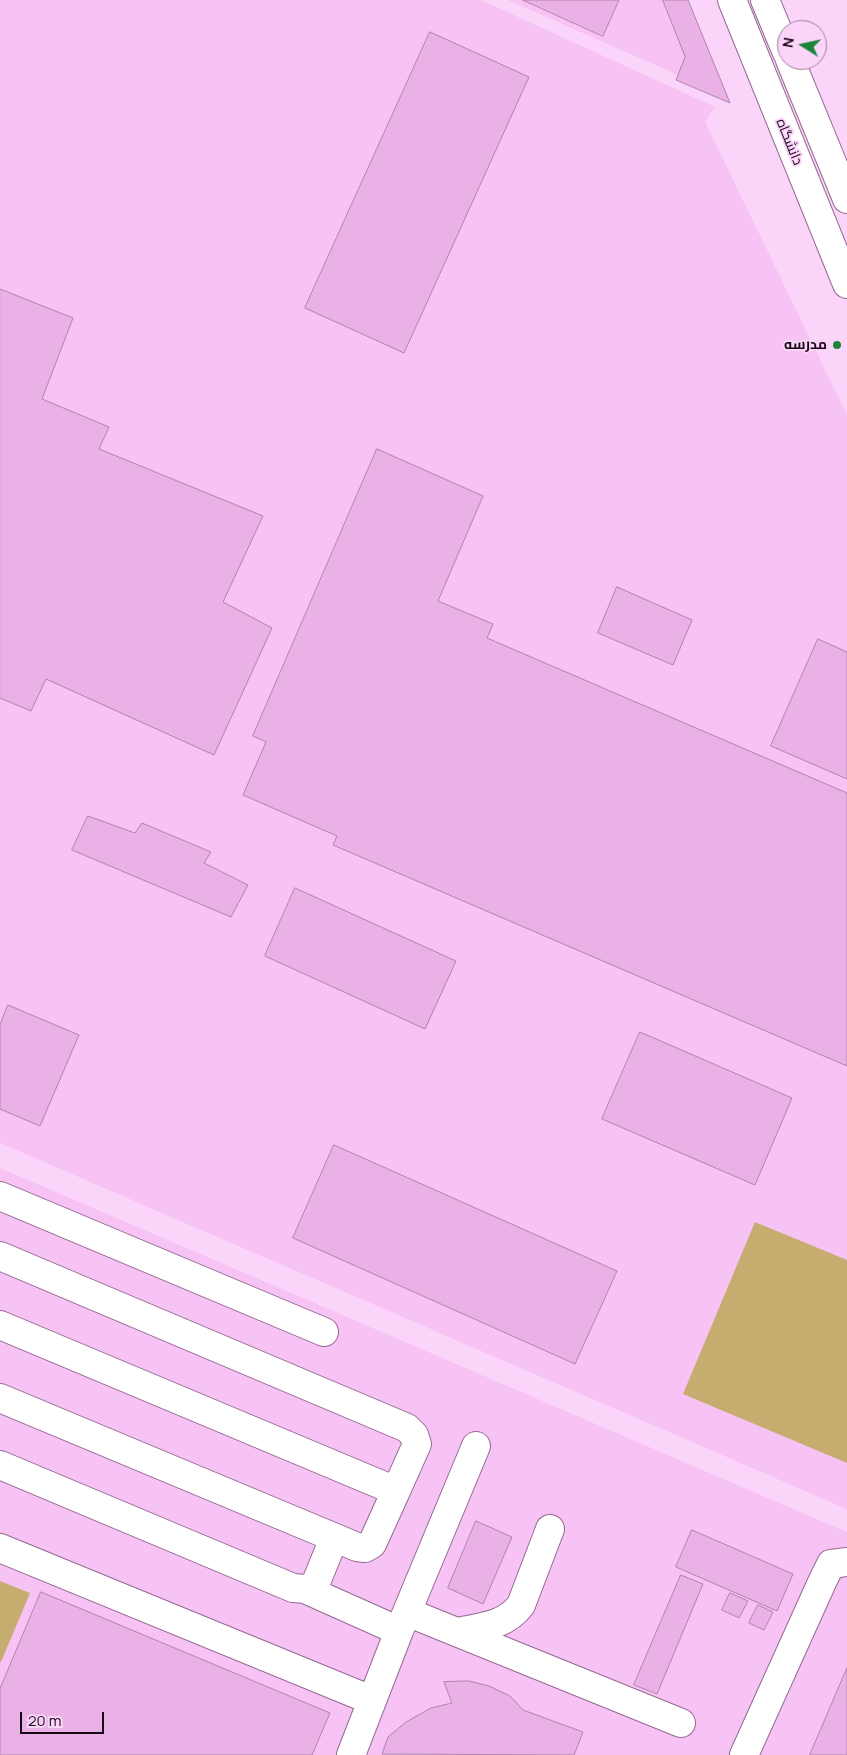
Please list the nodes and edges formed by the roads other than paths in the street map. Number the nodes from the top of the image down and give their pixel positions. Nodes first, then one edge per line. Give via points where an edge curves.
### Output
1 (732, 0) edge
2 (765, 0) edge
3 (777, 29) edge
4 (795, 70) edge
5 (839, 163) edge
6 (801, 172) junction
7 (847, 200) edge
8 (847, 284) edge
9 (0, 1196) edge
10 (0, 1256) edge
11 (0, 1326) edge
12 (324, 1332) dead end
13 (0, 1398) edge
14 (476, 1446) dead end
15 (0, 1464) edge
16 (396, 1491) junction
17 (550, 1529) dead end
18 (334, 1538) junction
19 (0, 1548) edge
20 (847, 1562) edge
21 (305, 1589) junction
22 (403, 1622) junction
23 (457, 1632) junction
24 (371, 1700) junction
25 (681, 1723) dead end
26 (351, 1755) edge
27 (744, 1755) edge

1 - 6 street, دانشگاه
2 - 3 street
4 - 5 street
5 - 6 street
5 - 7 street
6 - 8 street, دانشگاه
9 - 12 street
10 - 16 street via 407,1428 414,1435 416,1444
11 - 16 street
13 - 18 street
14 - 22 street
15 - 21 street via 294,1588
16 - 18 street via 372,1544 357,1548
17 - 23 street via 522,1605 513,1616 502,1622
18 - 21 street via 315,1585
19 - 24 street
20 - 27 street via 831,1564 822,1580
21 - 22 street
22 - 23 street
22 - 24 street
23 - 25 street
24 - 26 street

